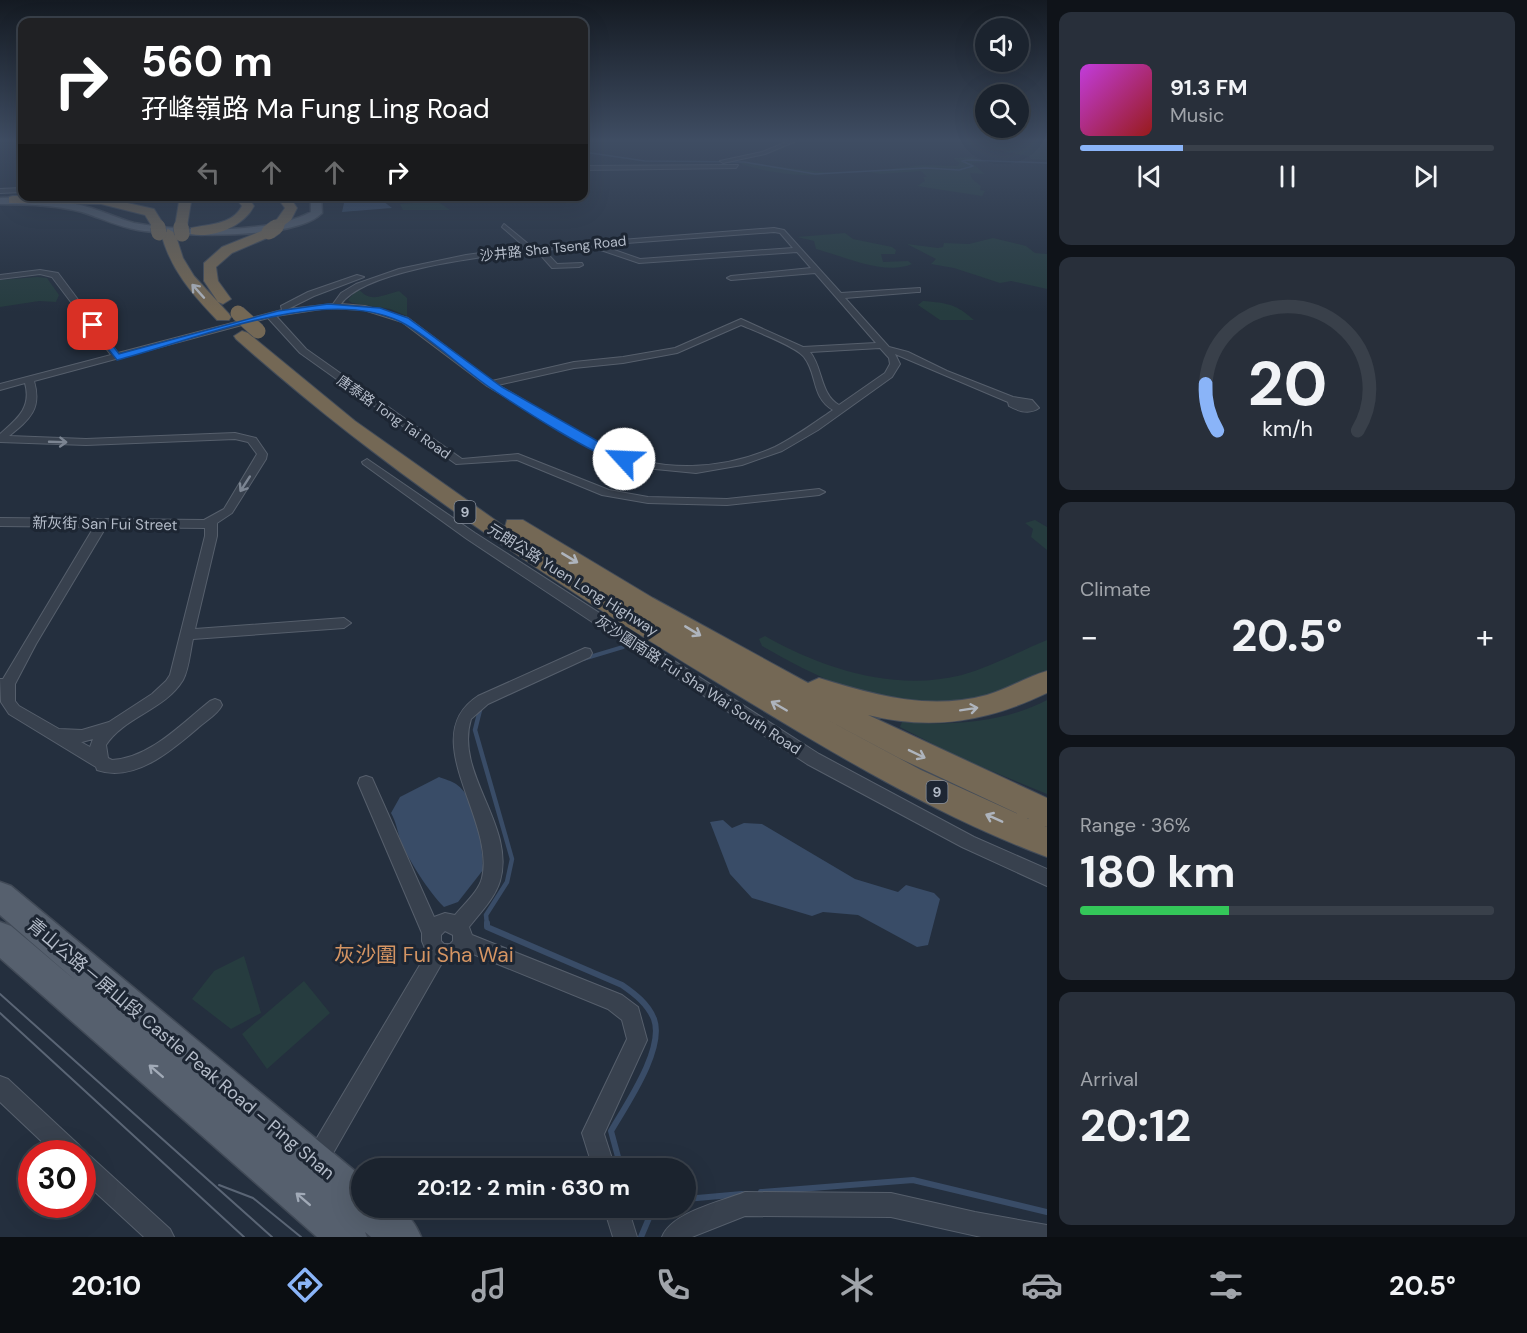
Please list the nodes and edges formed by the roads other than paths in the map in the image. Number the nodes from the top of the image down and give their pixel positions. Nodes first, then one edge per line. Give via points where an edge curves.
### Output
1 (39, 201) edge
2 (74, 201) edge
3 (184, 201) edge
4 (244, 201) edge
5 (286, 201) edge
6 (316, 201) edge
7 (504, 226) dead end
8 (173, 228) junction
9 (587, 243) junction
10 (534, 248) junction
11 (799, 250) junction
12 (579, 265) dead end
13 (817, 270) junction
14 (365, 275) dead end
15 (0, 277) edge
16 (731, 278) dead end
17 (917, 290) dead end
18 (840, 296) junction
19 (224, 299) junction
20 (336, 306) junction
21 (274, 314) junction
22 (231, 315) junction
23 (250, 334) junction
24 (884, 347) junction
25 (802, 350) junction
26 (117, 357) junction
27 (29, 381) junction
28 (490, 384) junction
29 (0, 387) edge
30 (1013, 401) dead end
31 (840, 410) junction
32 (0, 439) edge
33 (367, 462) dead end
34 (819, 492) dead end
35 (0, 522) edge
36 (211, 522) junction
37 (102, 524) junction
38 (344, 623) dead end
39 (188, 635) junction
40 (720, 647) junction
41 (585, 653) dead end
42 (1047, 681) edge
43 (4, 685) edge
44 (215, 705) dead end
45 (114, 726) junction
46 (56, 735) junction
47 (103, 765) junction
48 (366, 783) dead end
49 (1047, 813) edge
50 (1047, 842) edge
51 (1047, 878) edge
52 (0, 896) edge
53 (461, 933) junction
54 (0, 937) edge
55 (435, 942) junction
56 (0, 1087) edge
57 (57, 1140) edge
58 (601, 1158) edge
59 (315, 1163) junction
60 (96, 1177) edge
61 (351, 1194) edge
62 (379, 1218) edge
63 (619, 1218) edge
64 (162, 1237) edge
65 (348, 1237) edge
66 (401, 1237) edge
67 (625, 1237) edge
68 (674, 1237) edge
69 (1047, 1237) edge

1 - 8 main road via 71,206 142,228
2 - 8 highway via 126,205 150,212
3 - 8 highway
4 - 8 highway via 248,206 240,217 225,225
5 - 19 highway via 291,208 287,217 274,228 227,250 209,267 209,276
6 - 8 main road via 315,214 294,224
7 - 10 street
8 - 19 highway, 元朗公路 Yuen Long Highway / 9 via 195,266
22 -> 8 highway, 元朗公路 Yuen Long Highway / 9 via 190,282 163,244
9 - 10 street, 沙井路 Sha Tseng Road
9 - 11 street via 639,261
9 - 11 street, 沙井路 Sha Tseng Road via 643,236 770,230 782,231
10 - 12 street via 555,266
10 - 20 street, 沙井路 Sha Tseng Road via 390,275 354,288
11 - 13 street
13 - 16 street
13 - 18 street
14 - 21 street via 311,294
15 - 26 street via 40,272 55,275
17 - 18 street
18 - 24 street
19 - 22 highway, 元朗公路 Yuen Long Highway / 9
20 - 21 street
20 - 28 street via 372,309 400,318
21 - 26 street
21 - 34 street, 唐泰路 Tong Tai Road via 303,351 460,462 518,458 606,493 648,500 727,502
22 - 23 highway, 元朗公路 Yuen Long Highway / 9
23 -> 40 highway, 元朗公路 Yuen Long Highway / 9 via 483,505
50 -> 23 highway, 元朗公路 Yuen Long Highway / 9 via 935,792 852,749 494,532 303,391
24 - 25 street
24 - 30 street
24 - 31 street via 894,361 892,372
25 - 28 street via 741,322 678,350 574,365
25 - 31 street via 810,359 825,400
26 - 27 street
27 - 29 street
27 - 32 street via 33,404
28 - 31 street via 607,452 634,463 675,470 707,469 751,459 794,440
32 -> 36 street via 86,442 235,436 252,440 260,449 261,459 228,511
33 - 51 street, 灰沙圍南路 Fui Sha Wai South Road via 490,549 813,759 968,842
35 - 37 street, 新灰街 San Fui Street
36 - 37 street, 新灰街 San Fui Street
36 - 39 street
37 - 43 street
38 - 39 street
39 - 45 street via 177,677 171,685
40 -> 42 highway via 851,700 910,712 985,707
40 -> 49 highway, 元朗公路 Yuen Long Highway / 9 via 865,728
41 - 53 street via 483,700 471,708 462,722 461,745 494,855 491,881
43 - 46 street via 9,706
44 - 47 street via 133,764
45 - 46 street via 82,736
45 - 47 street via 96,751
46 - 47 street
48 - 55 street
52 - 59 main road, 青山公路－屏山段 Castle Peak Road – Ping Shan
53 - 55 street via 449,922 438,924
53 - 55 street via 458,950 448,954
53 - 58 street via 615,1002 631,1014 637,1040 593,1133
65 -> 54 main road, 青山公路－屏山段 Castle Peak Road – Ping Shan
55 - 59 street
56 - 57 street
59 - 61 main road, 青山公路－屏山段 Castle Peak Road – Ping Shan
60 - 64 street
62 - 66 main road
63 - 67 street
68 - 69 street via 685,1227 745,1204 891,1205

